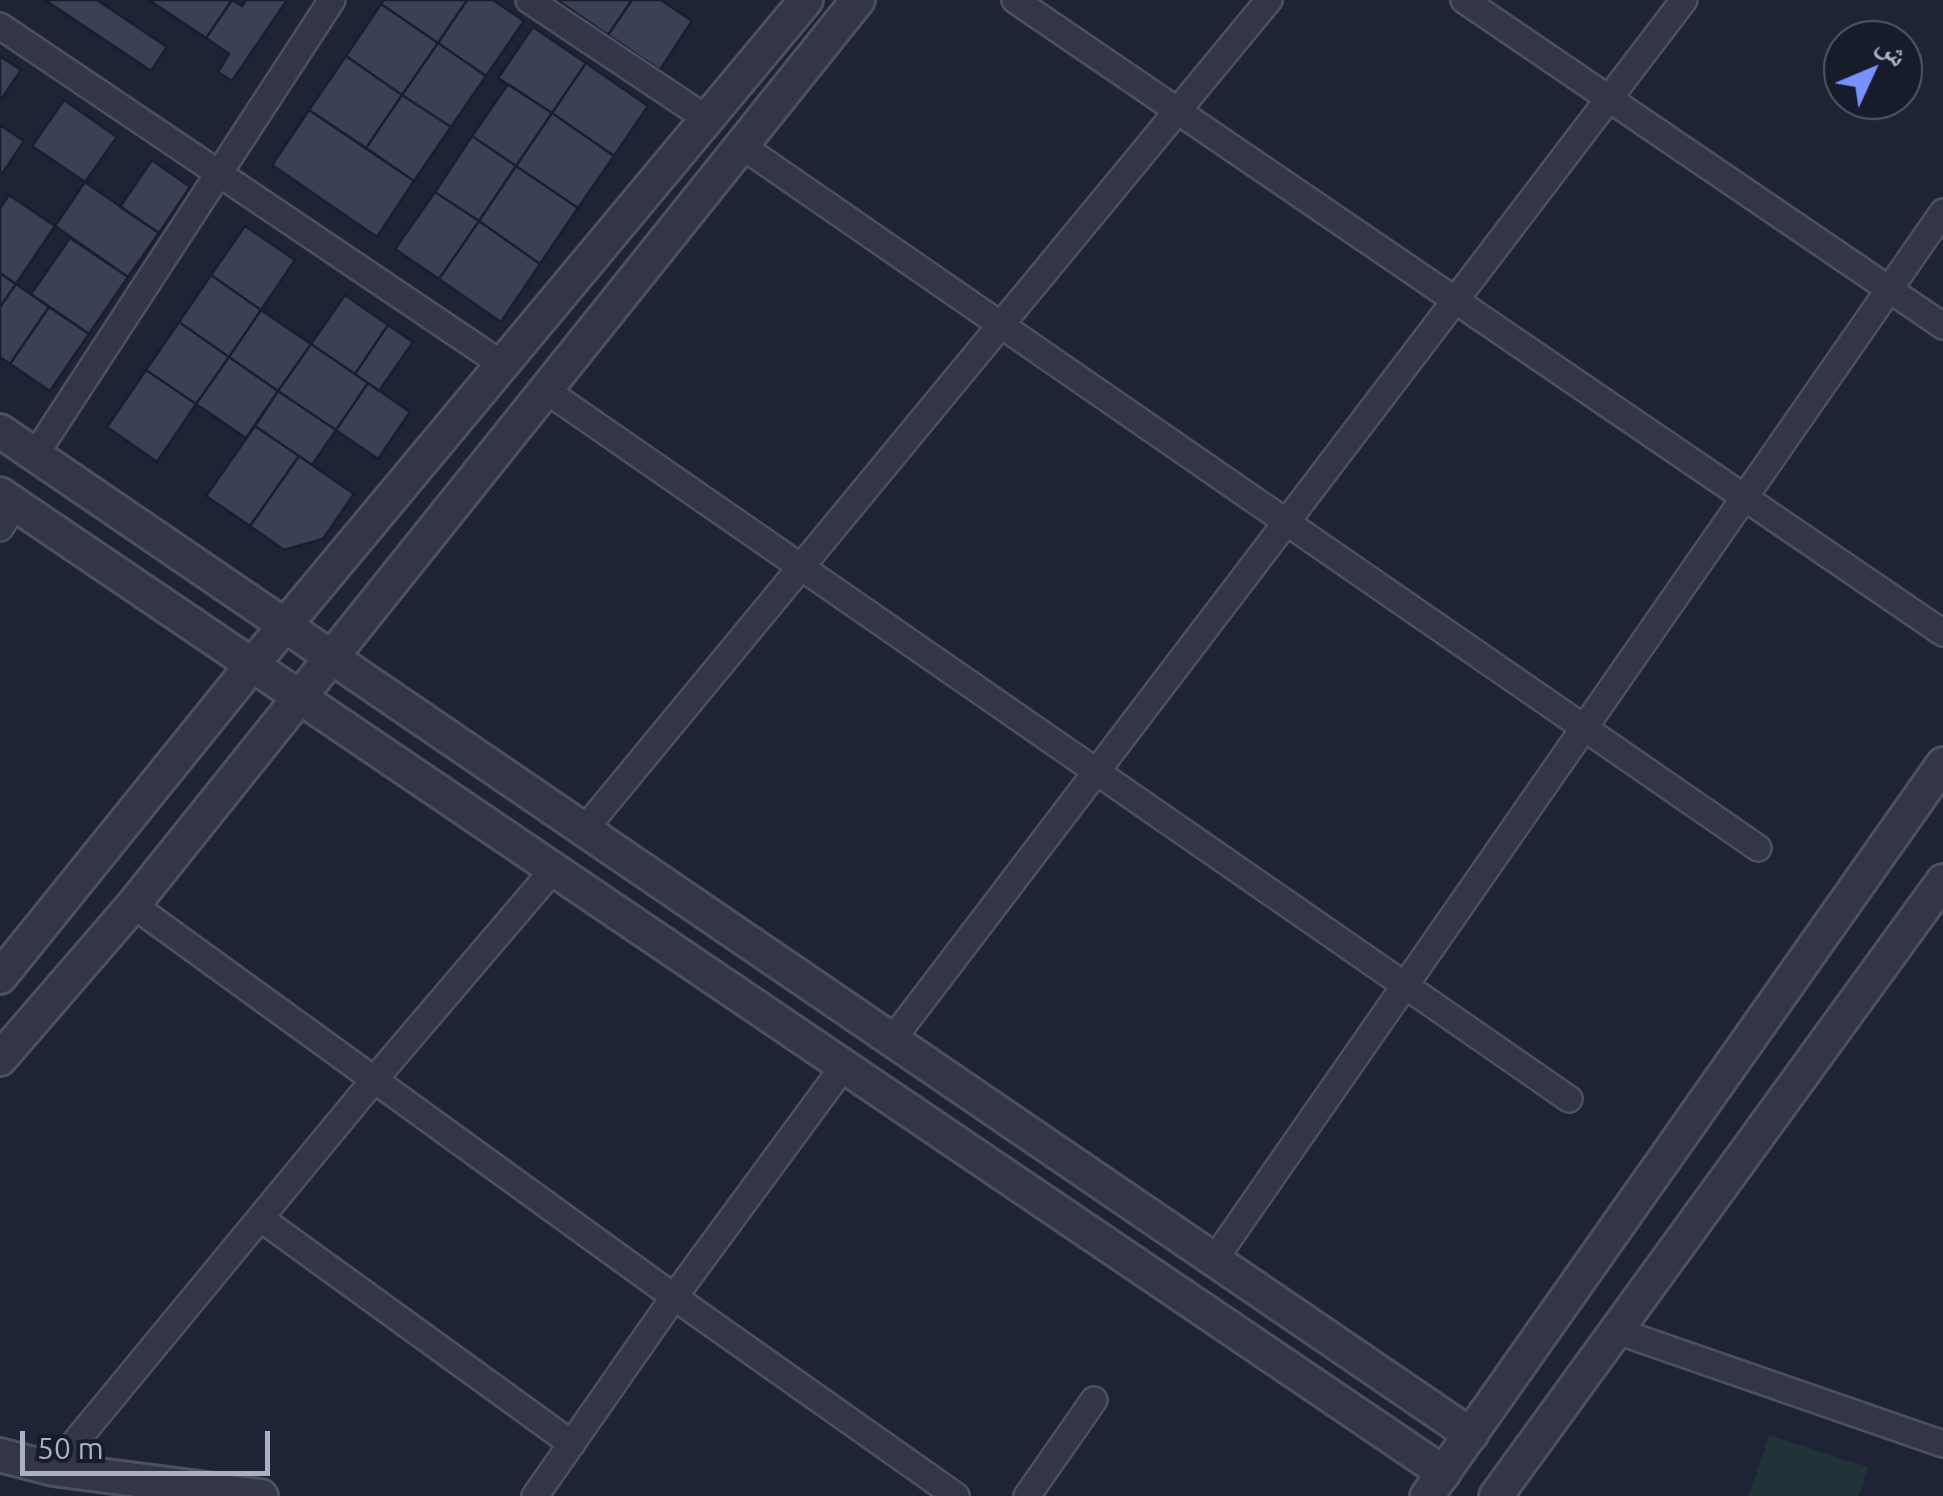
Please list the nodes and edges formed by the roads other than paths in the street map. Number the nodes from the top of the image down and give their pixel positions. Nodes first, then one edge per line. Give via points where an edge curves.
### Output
1 (332, 0) edge
2 (529, 0) edge
3 (806, 0) edge
4 (858, 0) edge
5 (1014, 0) edge
6 (1269, 0) edge
7 (1464, 0) edge
8 (1684, 0) edge
9 (0, 26) edge
10 (1609, 99) junction
11 (1178, 111) junction
12 (707, 119) junction
13 (740, 144) junction
14 (219, 174) junction
15 (1943, 212) edge
16 (1889, 289) junction
17 (1455, 300) junction
18 (1001, 325) junction
19 (1943, 326) edge
20 (503, 365) junction
21 (544, 389) junction
22 (0, 431) edge
23 (35, 455) junction
24 (1744, 497) junction
25 (5, 509) edge
26 (1286, 522) junction
27 (801, 567) junction
28 (285, 626) junction
29 (1943, 632) edge
30 (331, 657) junction
31 (252, 666) junction
32 (299, 697) junction
33 (1584, 728) junction
34 (1943, 764) edge
35 (1096, 772) junction
36 (584, 830) junction
37 (1758, 848) dead end
38 (553, 870) junction
39 (1943, 881) edge
40 (133, 905) junction
41 (0, 977) edge
42 (1404, 986) junction
43 (892, 1040) junction
44 (0, 1059) edge
45 (844, 1066) junction
46 (374, 1080) junction
47 (1568, 1100) dead end
48 (260, 1218) junction
49 (1214, 1260) junction
50 (674, 1297) junction
51 (1616, 1331) junction
52 (1094, 1400) dead end
53 (1471, 1436) junction
54 (572, 1444) junction
55 (1943, 1444) edge
56 (0, 1455) edge
57 (53, 1468) junction
58 (1435, 1484) edge
59 (262, 1496) edge
60 (535, 1496) edge
61 (956, 1496) edge
62 (1027, 1496) edge
63 (1496, 1496) edge

1 - 14 street
2 - 12 street
3 - 12 street
4 - 13 street
5 - 11 street
6 - 11 street
7 - 10 street
8 - 10 street
9 - 14 street
10 - 16 street
10 - 17 street
11 - 17 street
11 - 18 street
12 - 20 street
13 - 18 street
13 - 21 street
14 - 20 street
14 - 23 street
15 - 16 street
16 - 19 street
16 - 24 street
17 - 24 street
17 - 26 street
18 - 26 street
18 - 27 street
20 - 28 street
21 - 27 street
21 - 30 street
22 - 23 street
23 - 28 street
24 - 29 street
24 - 33 street
25 - 31 street
26 - 33 street
26 - 35 street
27 - 35 street
27 - 36 street
28 - 30 street
28 - 31 street
30 - 32 street
30 - 36 street
31 - 32 street
31 - 41 street
32 - 38 street
32 - 40 street
33 - 37 street
33 - 42 street
34 - 53 street
35 - 42 street
35 - 43 street
36 - 43 street
38 - 45 street
38 - 46 street
39 - 51 street
40 - 44 street
40 - 46 street
42 - 47 street
42 - 49 street
43 - 49 street
45 - 50 street
45 - 58 street
46 - 48 street
46 - 50 street
48 - 54 street
48 - 57 street
49 - 53 street
50 - 54 street
50 - 61 street
51 - 55 street
51 - 63 street
52 - 62 street
53 - 58 street
54 - 60 street
56 - 57 street
57 - 59 street

